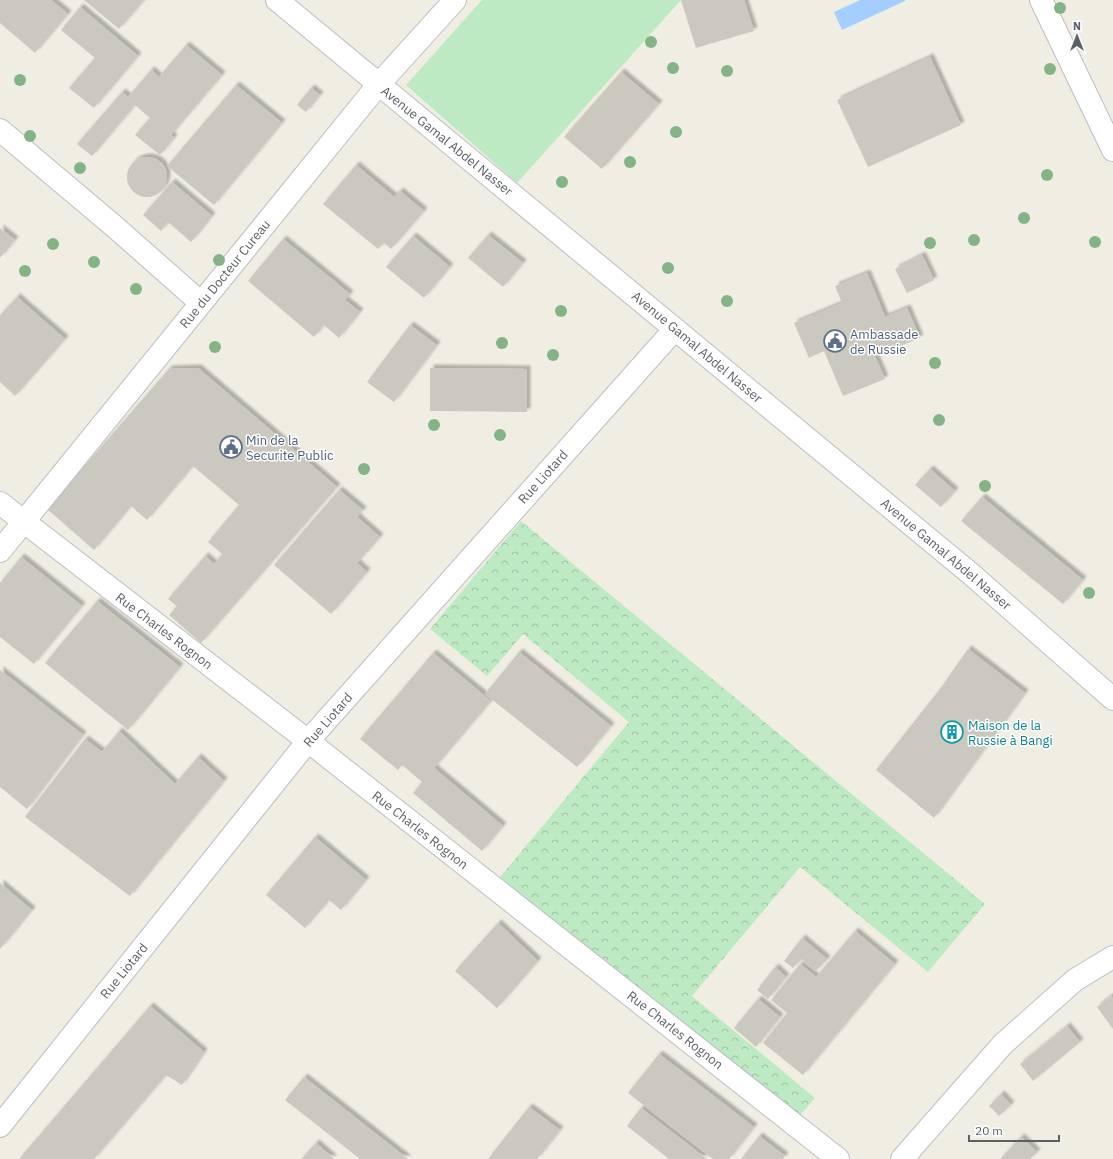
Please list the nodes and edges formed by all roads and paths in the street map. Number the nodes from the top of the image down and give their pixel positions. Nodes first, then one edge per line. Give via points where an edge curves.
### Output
1 (277, 0) edge
2 (455, 0) edge
3 (1040, 0) edge
4 (378, 85) junction
5 (0, 130) edge
6 (1113, 150) edge
7 (201, 303) junction
8 (675, 329) junction
9 (0, 503) edge
10 (24, 523) junction
11 (0, 551) edge
12 (1113, 699) edge
13 (308, 741) junction
14 (1113, 957) edge
15 (0, 1126) edge
16 (838, 1159) edge
17 (902, 1159) edge

1 - 4 street, Avenue Gamal Abdel Nasser
2 - 4 street, Rue du Docteur Cureau
3 - 6 street
4 - 7 street, Rue du Docteur Cureau
4 - 8 street, Avenue Gamal Abdel Nasser
5 - 7 street
7 - 10 street, Rue du Docteur Cureau
8 - 12 street, Avenue Gamal Abdel Nasser via 971,574
8 - 13 street, Rue Liotard
9 - 10 street, Rue Charles Rognon
10 - 11 street, Rue du Docteur Cureau
10 - 13 street, Rue Charles Rognon
13 - 15 street, Rue Liotard
13 - 16 street, Rue Charles Rognon
14 - 17 street via 1075,980 1003,1044

